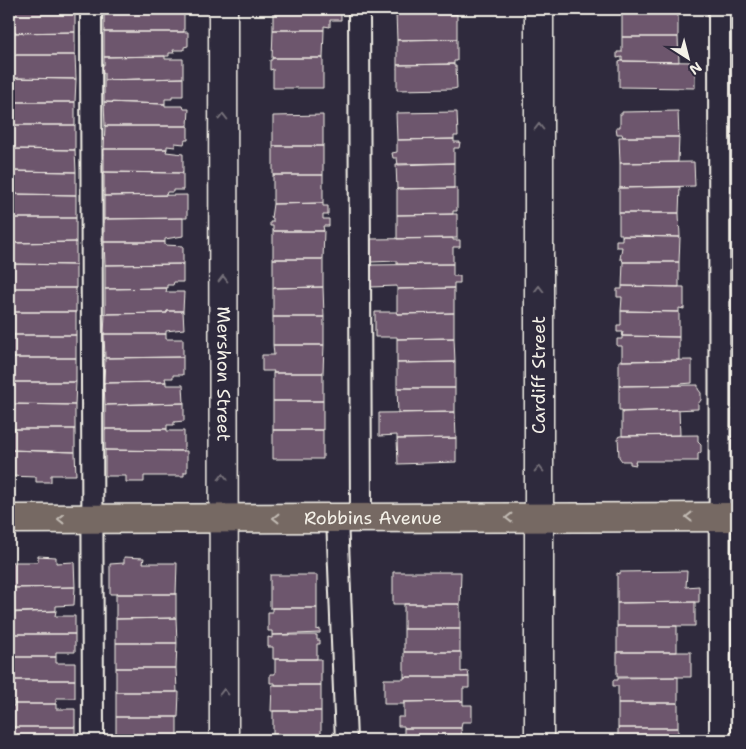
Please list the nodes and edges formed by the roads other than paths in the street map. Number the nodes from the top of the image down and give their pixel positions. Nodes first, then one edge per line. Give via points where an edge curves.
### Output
1 (91, 9) edge
2 (223, 9) edge
3 (359, 9) edge
4 (539, 9) edge
5 (719, 9) edge
6 (729, 517) edge
7 (9, 518) edge
8 (92, 518) junction
9 (223, 518) junction
10 (349, 518) junction
11 (539, 518) junction
12 (93, 740) edge
13 (224, 740) edge
14 (346, 740) edge
15 (539, 740) edge
16 (720, 740) edge

1 - 8 lane
9 -> 2 street, Mershon Street
3 - 10 lane
11 -> 4 street, Cardiff Street
5 - 6 lane
6 -> 11 highway, Robbins Avenue
6 - 16 lane
8 -> 7 highway, Robbins Avenue
8 - 9 highway, Robbins Avenue
8 - 12 lane
10 -> 9 highway, Robbins Avenue
13 -> 9 street, Mershon Street
11 -> 10 highway, Robbins Avenue
10 - 14 lane
11 - 15 street, Cardiff Street

